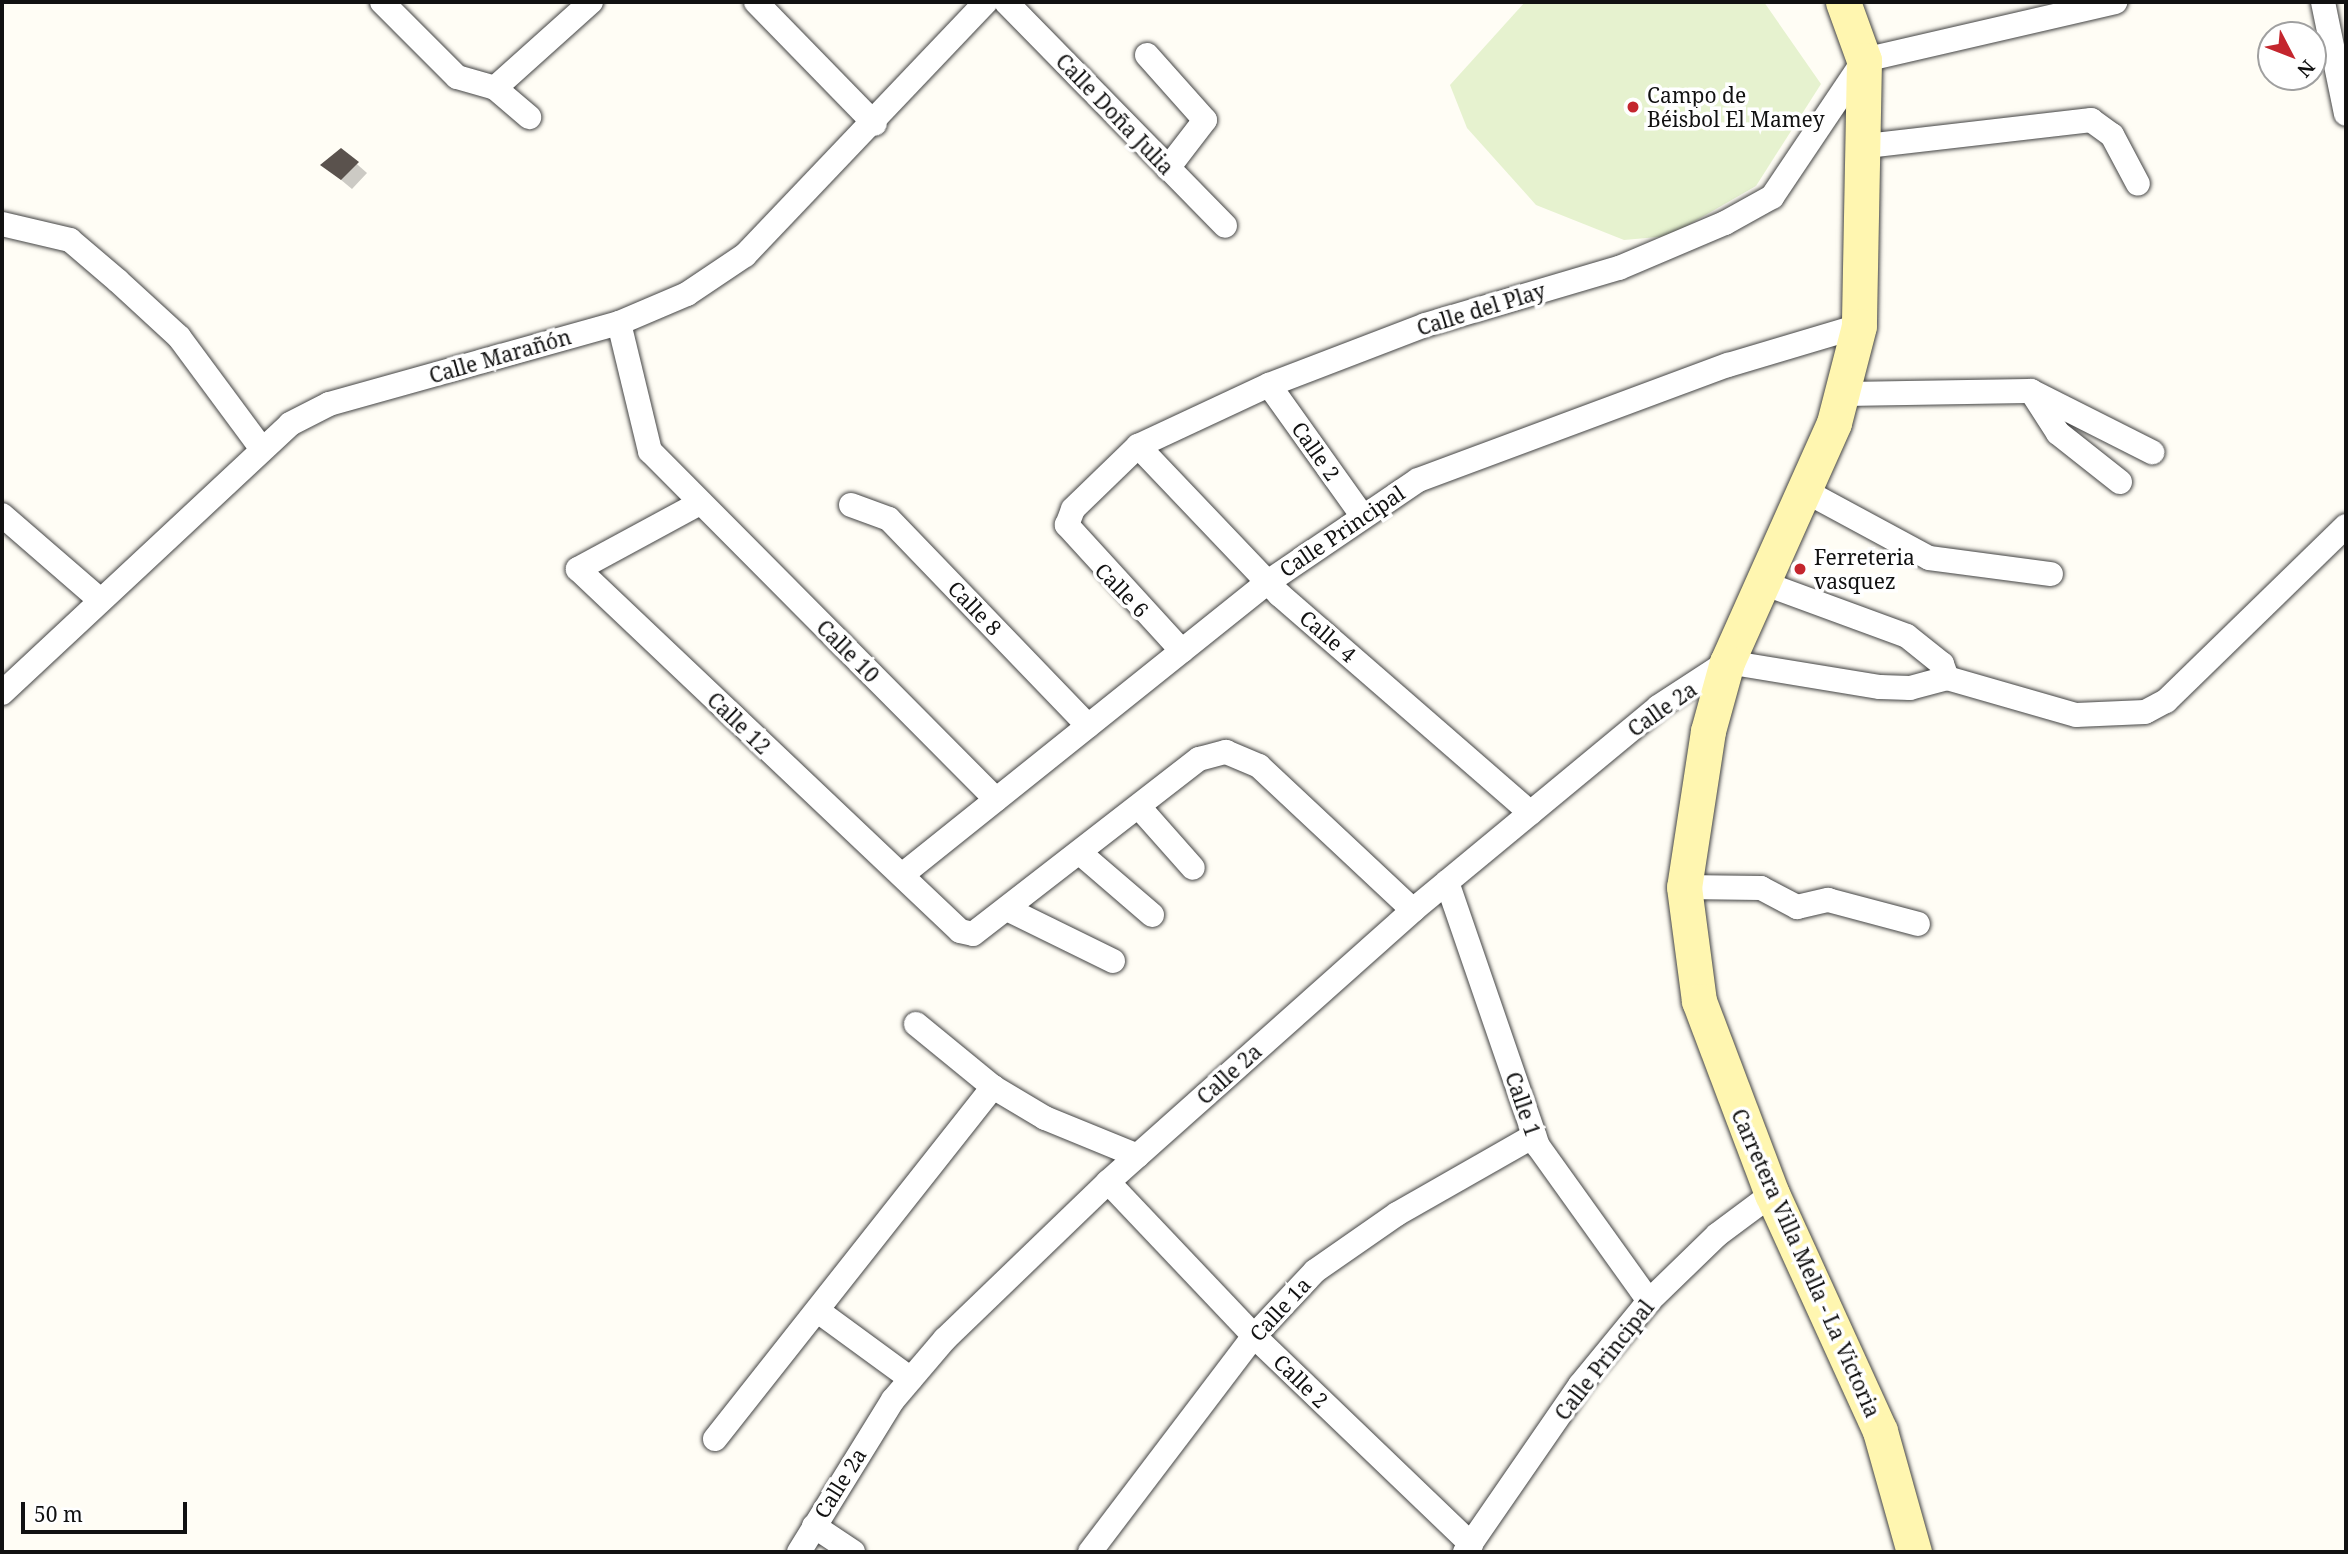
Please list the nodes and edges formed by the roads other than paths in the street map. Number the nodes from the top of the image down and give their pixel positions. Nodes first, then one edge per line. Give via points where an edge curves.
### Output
1 (382, 2) edge
2 (756, 2) edge
3 (985, 2) edge
4 (1006, 2) edge
5 (1843, 2) edge
6 (2115, 2) edge
7 (2323, 2) edge
8 (591, 3) edge
9 (1147, 55) dead end
10 (1864, 60) junction
11 (495, 88) junction
12 (2346, 114) edge
13 (529, 117) dead end
14 (875, 124) junction
15 (1858, 147) junction
16 (1168, 168) junction
17 (2138, 184) dead end
18 (2, 224) edge
19 (1225, 226) dead end
20 (619, 323) junction
21 (1859, 326) junction
22 (1269, 385) junction
23 (2031, 391) junction
24 (1843, 394) junction
25 (1138, 446) junction
26 (261, 448) junction
27 (2152, 452) dead end
28 (2120, 482) dead end
29 (1805, 491) junction
30 (700, 503) junction
31 (851, 505) dead end
32 (2, 515) edge
33 (1363, 517) junction
34 (1066, 525) joint
35 (2346, 526) edge
36 (2050, 574) dead end
37 (1268, 582) junction
38 (1763, 583) junction
39 (100, 600) junction
40 (1182, 651) junction
41 (1727, 662) junction
42 (1947, 678) junction
43 (2, 693) edge
44 (1088, 726) junction
45 (996, 800) junction
46 (1139, 807) junction
47 (1531, 813) junction
48 (1080, 853) junction
49 (1193, 868) dead end
50 (902, 875) junction
51 (1447, 882) junction
52 (1684, 887) junction
53 (1007, 909) junction
54 (1413, 910) junction
55 (1152, 915) dead end
56 (1918, 923) dead end
57 (1113, 961) dead end
58 (916, 1024) dead end
59 (993, 1087) junction
60 (1534, 1136) junction
61 (1138, 1156) junction
62 (1108, 1182) junction
63 (1772, 1195) junction
64 (1649, 1301) junction
65 (818, 1311) junction
66 (1254, 1336) junction
67 (911, 1379) junction
68 (715, 1439) dead end
69 (814, 1526) junction
70 (1468, 1548) edge
71 (799, 1552) edge
72 (853, 1552) edge
73 (1090, 1552) edge
74 (1914, 1552) edge

1 - 11 street via 457,77
2 - 14 street
3 - 14 street, Calle Marañón
4 - 16 street, Calle Doña Julia
5 - 10 main road, Carretera Villa Mella - La Victoria
6 - 10 street
7 - 12 street
8 - 11 street
9 - 16 street via 1205,120
10 - 15 main road, Carretera Villa Mella - La Victoria
10 - 22 street, Calle del Play via 1814,144 1772,197 1726,223 1619,268 1425,325
11 - 13 street
14 - 20 street, Calle Marañón via 745,255 687,294
15 - 17 street via 2091,120 2112,135
15 - 21 main road, Carretera Villa Mella - La Victoria
16 - 19 street, Calle Doña Julia
18 - 26 street via 70,240 108,272 179,337
20 - 26 street, Calle Marañón via 329,404
20 - 30 street, Calle 10 via 650,451
21 - 24 main road, Carretera Villa Mella - La Victoria
21 - 33 street, Calle Principal via 1728,365 1462,460
22 - 25 street, Calle del Play
22 - 33 street, Calle 2
23 - 24 street
23 - 27 street
23 - 28 street via 2058,433
24 - 29 main road, Carretera Villa Mella - La Victoria
25 - 34 street, Calle del Play via 1073,509
25 - 37 street, Calle 4
26 - 39 street, Calle Marañón
29 - 36 street via 1929,558
29 - 38 main road, Carretera Villa Mella - La Victoria
30 - 45 street, Calle 10
30 - 50 street, Calle 12 via 578,569
31 - 44 street, Calle 8 via 889,519
32 - 39 street
33 - 37 street, Calle Principal
34 - 40 street, Calle 6
35 - 42 street via 2166,701 2145,712 2076,715
37 - 40 street, Calle Principal
37 - 47 street, Calle 4
38 - 41 main road, Carretera Villa Mella - La Victoria
38 - 42 street via 1907,636 1942,664
39 - 43 street, Calle Marañón
40 - 44 street, Calle Principal
41 - 42 street via 1880,687 1929,686
41 - 47 street, Calle 2a via 1658,707
41 - 52 main road, Carretera Villa Mella - La Victoria via 1708,731
44 - 45 street, Calle Principal
45 - 50 street, Calle Principal
46 - 48 street, Calle 12
46 - 49 street
46 - 54 street, Calle 12 via 1199,759 1226,752 1259,766
47 - 51 street, Calle 2a
48 - 53 street, Calle 12
48 - 55 street
50 - 53 street, Calle 12 via 960,931 973,934
51 - 54 street, Calle 2a
51 - 60 street, Calle 1
52 - 56 street via 1761,888 1797,907 1828,900
52 - 63 main road, Carretera Villa Mella - La Victoria via 1699,1001
53 - 57 street
54 - 61 street, Calle 2a
58 - 59 street
59 - 61 street via 1045,1118
59 - 65 street
60 - 64 street, Calle 1
60 - 66 street, Calle 1a via 1397,1214 1315,1271
61 - 62 street, Calle 2a
62 - 66 street, Calle 2
62 - 67 street, Calle 2a
63 - 64 street, Calle Principal via 1717,1235
63 - 74 main road, Carretera Villa Mella - La Victoria via 1880,1431
64 - 70 street, Calle Principal via 1580,1385
65 - 67 street
65 - 68 street
66 - 70 street, Calle 2
66 - 73 street, Calle 1a
67 - 69 street, Calle 2a
69 - 71 street, Calle 2a
69 - 72 street

